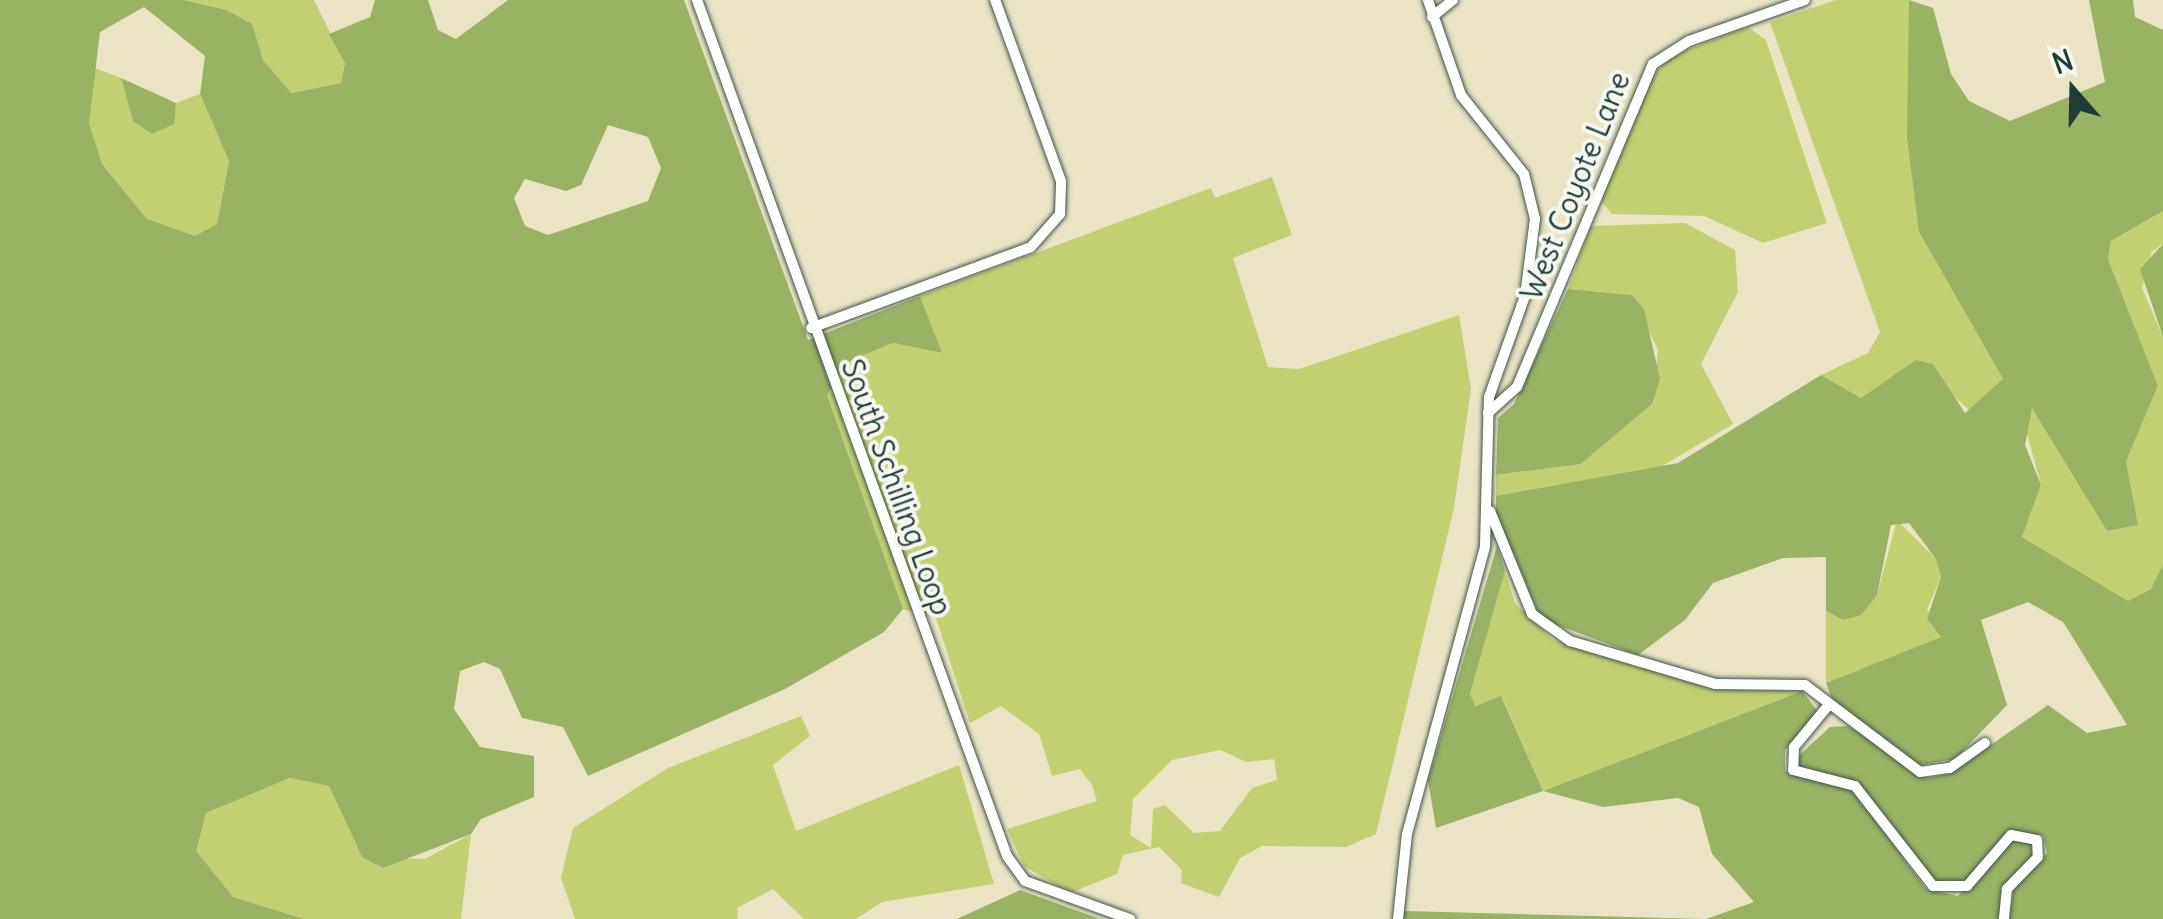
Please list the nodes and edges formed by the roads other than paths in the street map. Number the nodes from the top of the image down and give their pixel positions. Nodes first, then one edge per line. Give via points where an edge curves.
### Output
1 (697, 0) edge
2 (995, 0) edge
3 (1428, 0) edge
4 (1453, 0) edge
5 (1805, 0) edge
6 (1432, 18) junction
7 (810, 328) junction
8 (1488, 413) junction
9 (1489, 510) junction
10 (1827, 707) junction
11 (1984, 743) dead end
12 (1130, 919) edge
13 (1398, 919) edge
14 (2004, 919) edge

1 - 7 street, South Schilling Loop
2 - 7 street via 1060,181 1060,214 1030,247
3 - 6 street
4 - 6 street
5 - 8 street, West Coyote Lane via 1689,41 1653,64 1517,387
6 - 8 street via 1461,96 1532,194 1534,252
7 - 12 street, South Schilling Loop via 1007,856 1025,881
8 - 9 street
9 - 10 street via 1524,600 1554,633 1715,684 1805,685
9 - 13 street via 1408,834
10 - 11 street via 1920,772 1950,768
10 - 14 street via 1789,756 1793,770 1854,786 1933,886 1967,886 2011,835 2038,840 2038,858 2008,889

